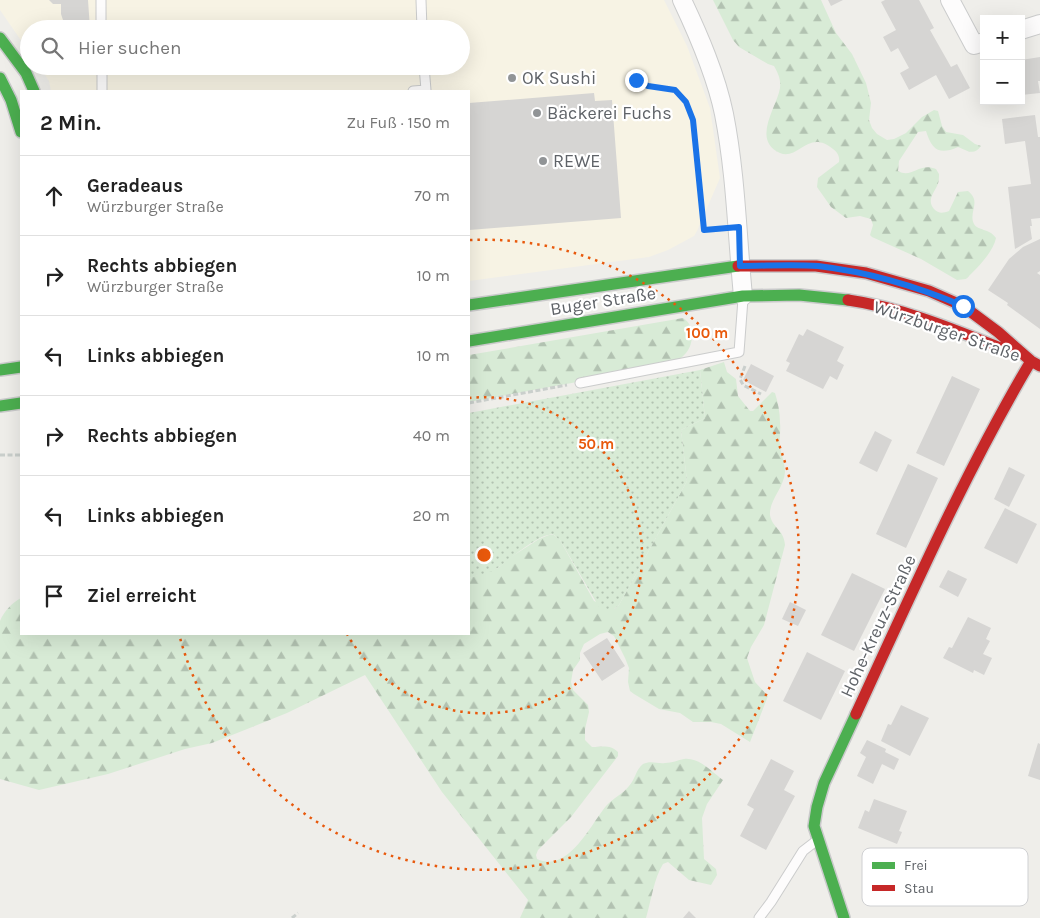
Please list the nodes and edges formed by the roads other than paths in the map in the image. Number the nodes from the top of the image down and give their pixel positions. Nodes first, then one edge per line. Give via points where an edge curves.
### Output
1 (101, 0) edge
2 (420, 0) edge
3 (682, 0) edge
4 (950, 0) edge
5 (101, 20) edge
6 (421, 20) edge
7 (1040, 24) edge
8 (1025, 29) edge
9 (0, 38) edge
10 (980, 43) edge
11 (20, 65) edge
12 (27, 75) edge
13 (102, 75) edge
14 (425, 75) edge
15 (0, 78) edge
16 (34, 90) edge
17 (102, 90) edge
18 (426, 90) edge
19 (20, 129) edge
20 (740, 266) junction
21 (743, 296) junction
22 (470, 305) edge
23 (470, 341) edge
24 (1036, 364) edge
25 (20, 368) edge
26 (0, 370) edge
27 (580, 383) road end
28 (20, 403) edge
29 (0, 406) edge
30 (818, 839) junction
31 (759, 918) edge
32 (844, 918) edge

1 - 5 lane
2 - 6 lane
3 - 20 street via 715,82 723,113 739,227
4 - 10 street via 974,45
7 - 8 street
9 - 11 street
12 - 16 street
13 - 17 lane
14 - 18 lane
15 - 19 street
20 - 21 street
20 - 22 street, Buger Straße
20 - 24 street, Würzburger Straße via 816,266 866,273 920,288 963,306
21 - 23 street, Buger Straße
21 - 24 street, Würzburger Straße via 818,296 876,304 961,333
21 - 27 lane via 739,352
24 - 30 street, Hohe-Kreuz-Straße via 1003,408 934,546 824,783 814,826
25 - 26 street
28 - 29 street
30 - 31 lane via 804,851
30 - 32 street, Hohe-Kreuz-Straße

